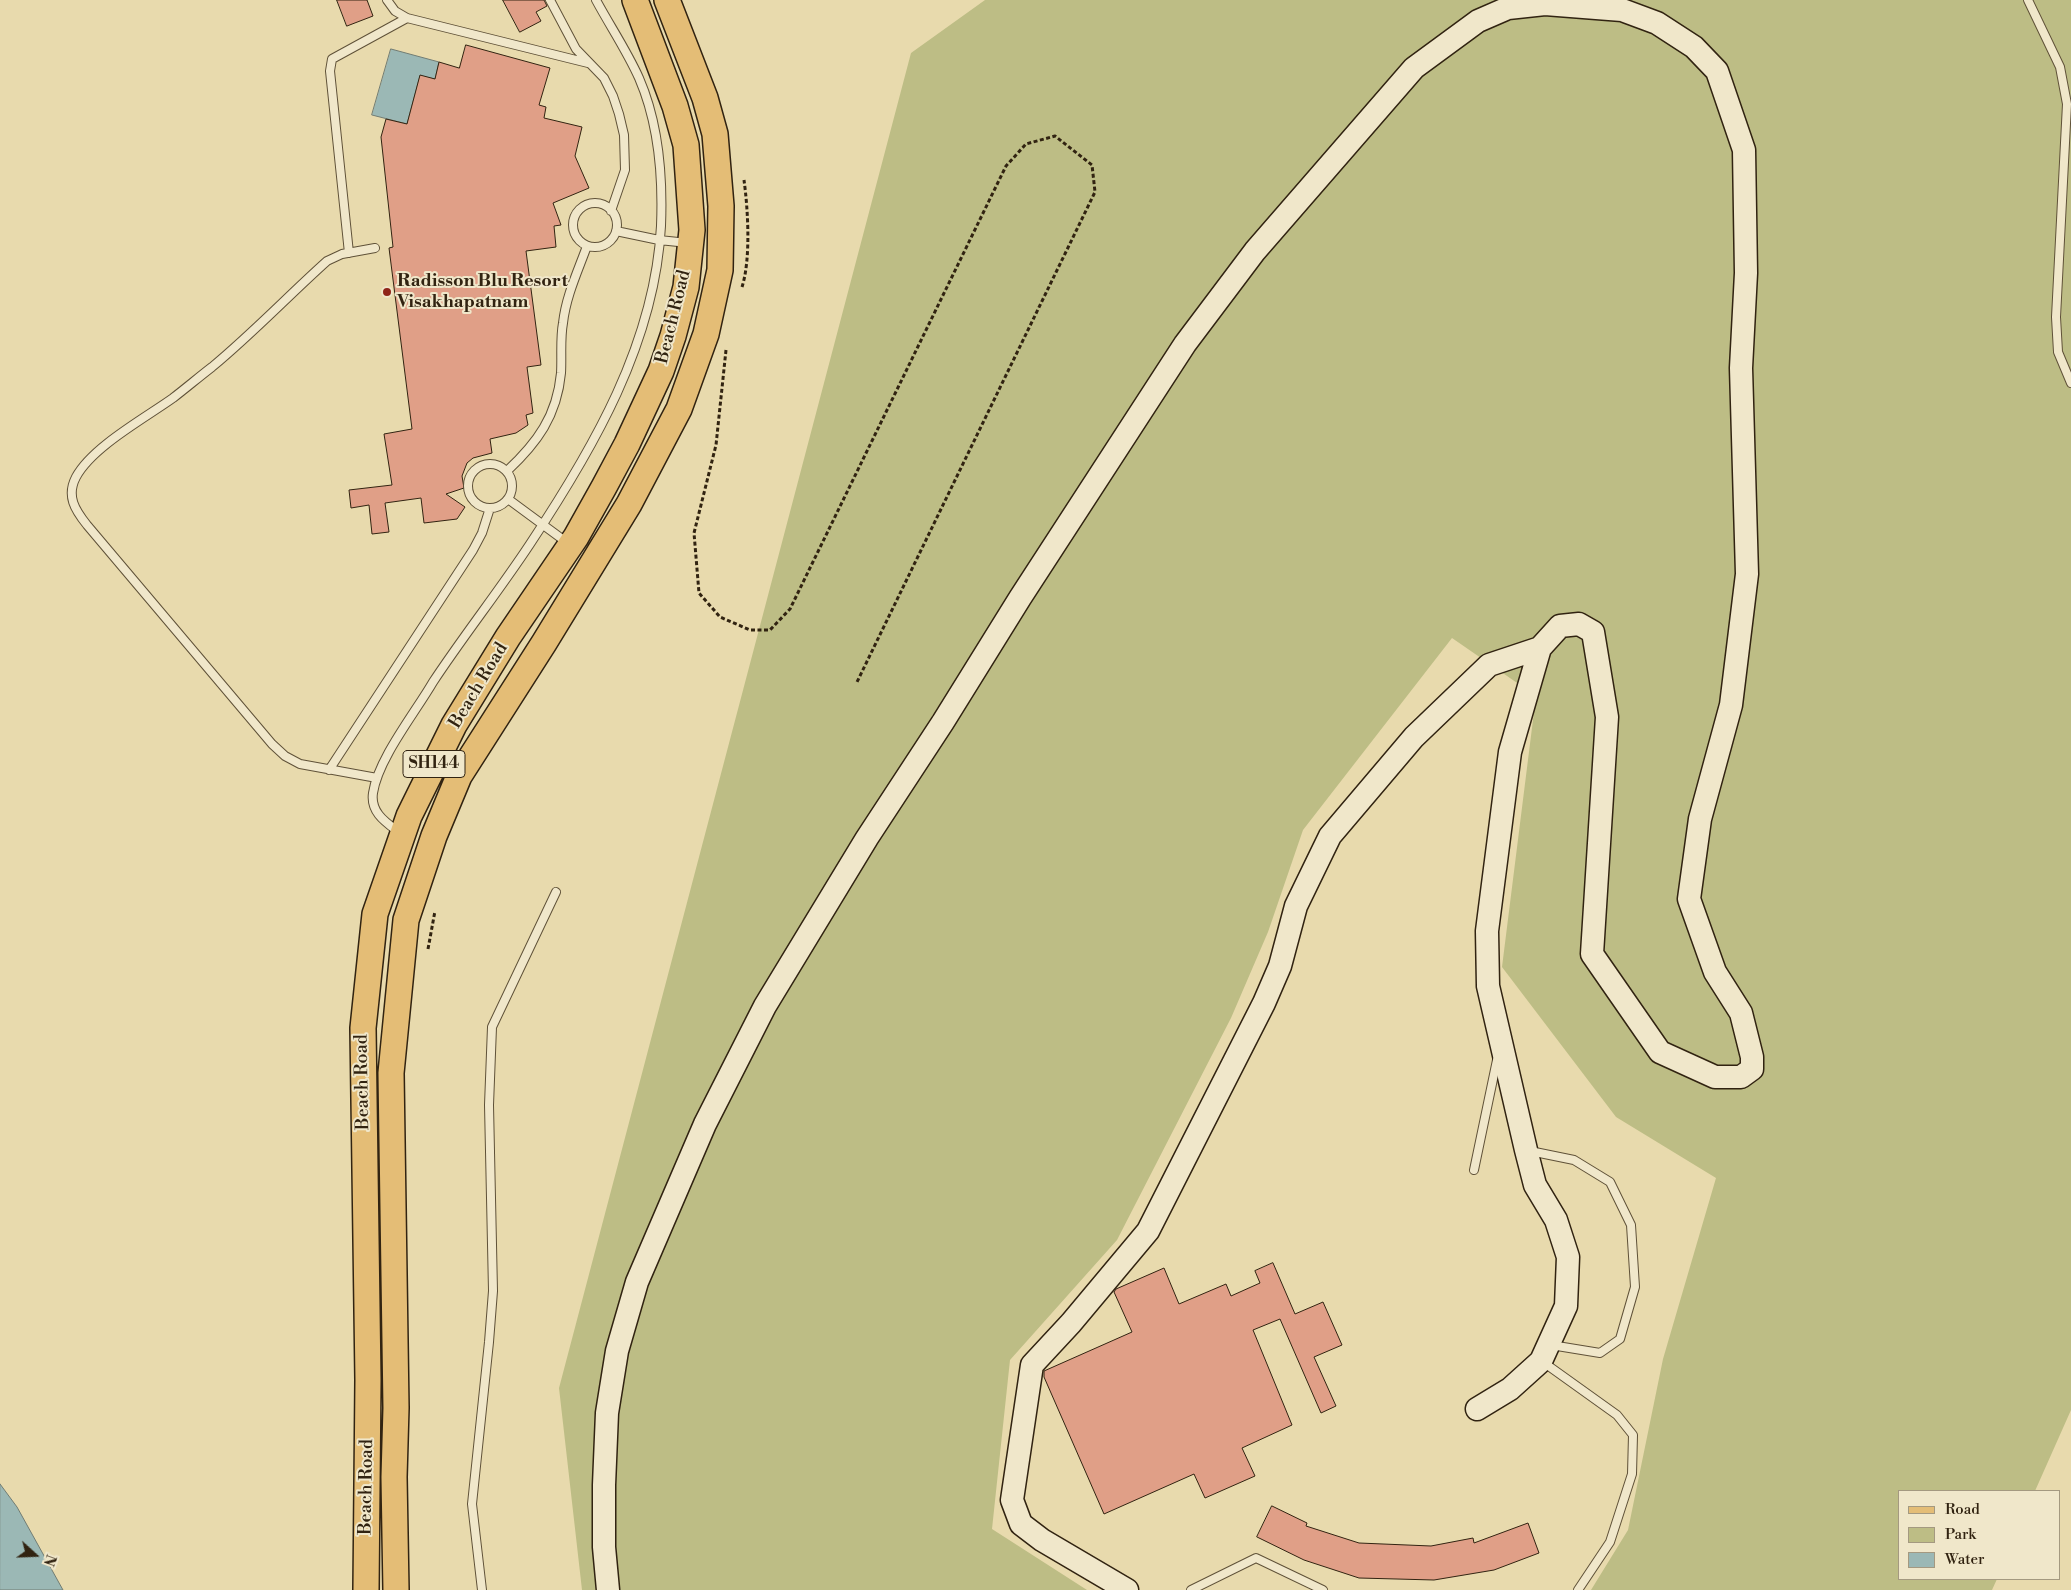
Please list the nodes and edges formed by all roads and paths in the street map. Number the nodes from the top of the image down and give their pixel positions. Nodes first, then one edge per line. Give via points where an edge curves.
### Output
1 (387, 0) edge
2 (550, 0) edge
3 (596, 0) edge
4 (635, 0) edge
5 (667, 0) edge
6 (2028, 0) edge
7 (407, 18) junction
8 (590, 63) junction
9 (743, 174) dead end
10 (611, 211) junction
11 (616, 231) junction
12 (659, 240) junction
13 (690, 244) junction
14 (587, 246) junction
15 (374, 248) dead end
16 (349, 253) junction
17 (740, 292) dead end
18 (721, 355) dead end
19 (2071, 383) edge
20 (507, 472) junction
21 (508, 499) junction
22 (490, 508) junction
23 (542, 524) junction
24 (570, 545) junction
25 (532, 603) junction
26 (557, 623) junction
27 (1540, 648) junction
28 (858, 682) dead end
29 (329, 770) junction
30 (377, 778) junction
31 (402, 834) junction
32 (556, 892) dead end
33 (435, 909) dead end
34 (427, 957) dead end
35 (1500, 1046) junction
36 (1526, 1150) junction
37 (1474, 1170) dead end
38 (1545, 1352) junction
39 (1477, 1409) dead end
40 (366, 1590) edge
41 (396, 1590) edge
42 (482, 1590) edge
43 (608, 1590) edge
44 (1127, 1590) edge
45 (1191, 1590) edge
46 (1323, 1590) edge
47 (1578, 1590) edge

1 - 7 lane via 395,11
2 - 8 lane via 576,49
3 - 12 lane via 639,79 651,117 659,156
4 - 13 main road, Beach Road / SH144 via 675,106 686,145 692,230
5 - 26 main road, SH144 via 705,98 715,134 721,206 720,270 706,334 679,409 629,504
6 - 19 lane via 2060,67 2068,104 2056,317 2058,352
7 - 8 lane
7 - 16 lane via 336,55 330,66
8 - 10 lane via 604,78 613,96 624,135 625,170
9 - 17 path via 747,201 746,274
10 - 11 lane via 617,224
10 - 14 lane via 592,204 574,216 576,237
11 - 12 lane
11 - 14 lane via 608,243 594,248
12 - 13 lane
12 - 23 lane via 645,315 617,396
13 - 24 main road, Beach Road / SH144 via 686,287 661,371 627,444
14 - 20 lane via 562,324 557,400 535,442
15 - 16 lane
16 - 29 lane via 326,260 245,339 173,398 103,448 76,477 71,500 86,526 272,744 300,764
18 - 28 path via 725,348 716,445 694,533 699,593 720,617 750,630 770,630 790,609 1006,166 1026,144 1055,136 1092,165 1095,192
20 - 21 lane via 512,485
20 - 22 lane via 494,464 487,464 480,466 470,477 468,491 471,498 476,504
21 - 22 lane
21 - 23 lane
22 - 29 lane via 473,550
23 - 24 lane
23 - 30 lane via 447,661 388,754
24 - 25 main road, Beach Road / SH144
25 - 26 main road
25 - 31 main road, Beach Road / SH144 via 454,725
26 - 41 main road, SH144 via 459,776 434,836 406,920 391,1073
27 - 35 street via 1510,752 1487,931 1488,986
27 - 43 street via 1560,626 1579,624 1593,632 1607,717 1592,954 1660,1052 1716,1077 1741,1077 1752,1069 1752,1057 1740,1013 1715,972 1688,899 1700,819 1731,705 1747,574 1741,368 1746,273 1744,150 1717,71 1694,47 1657,22 1622,10 1545,4 1508,8 1478,21 1414,68 1255,251 1185,344 1106,464 867,838 765,1006 705,1124 652,1246 637,1282 618,1351 606,1413 604,1547
27 - 44 street via 1489,665 1414,737 1330,836 1296,906 1280,966 1264,1003 1148,1231 1032,1365 1012,1500 1021,1524
29 - 30 lane
30 - 31 lane via 374,808 383,820
31 - 40 main road, Beach Road / SH144 via 375,914 363,1028 368,1380
32 - 42 lane via 492,1027 489,1105 493,1291 472,1504
33 - 34 path
35 - 36 street
35 - 37 lane
36 - 38 street via 1536,1185 1556,1220 1568,1257 1566,1306
36 - 38 lane via 1574,1160 1610,1182 1631,1225 1635,1288 1620,1339 1600,1354
38 - 39 street via 1510,1389
38 - 47 lane via 1617,1414 1633,1435 1632,1474 1610,1542
45 - 46 lane via 1256,1558

